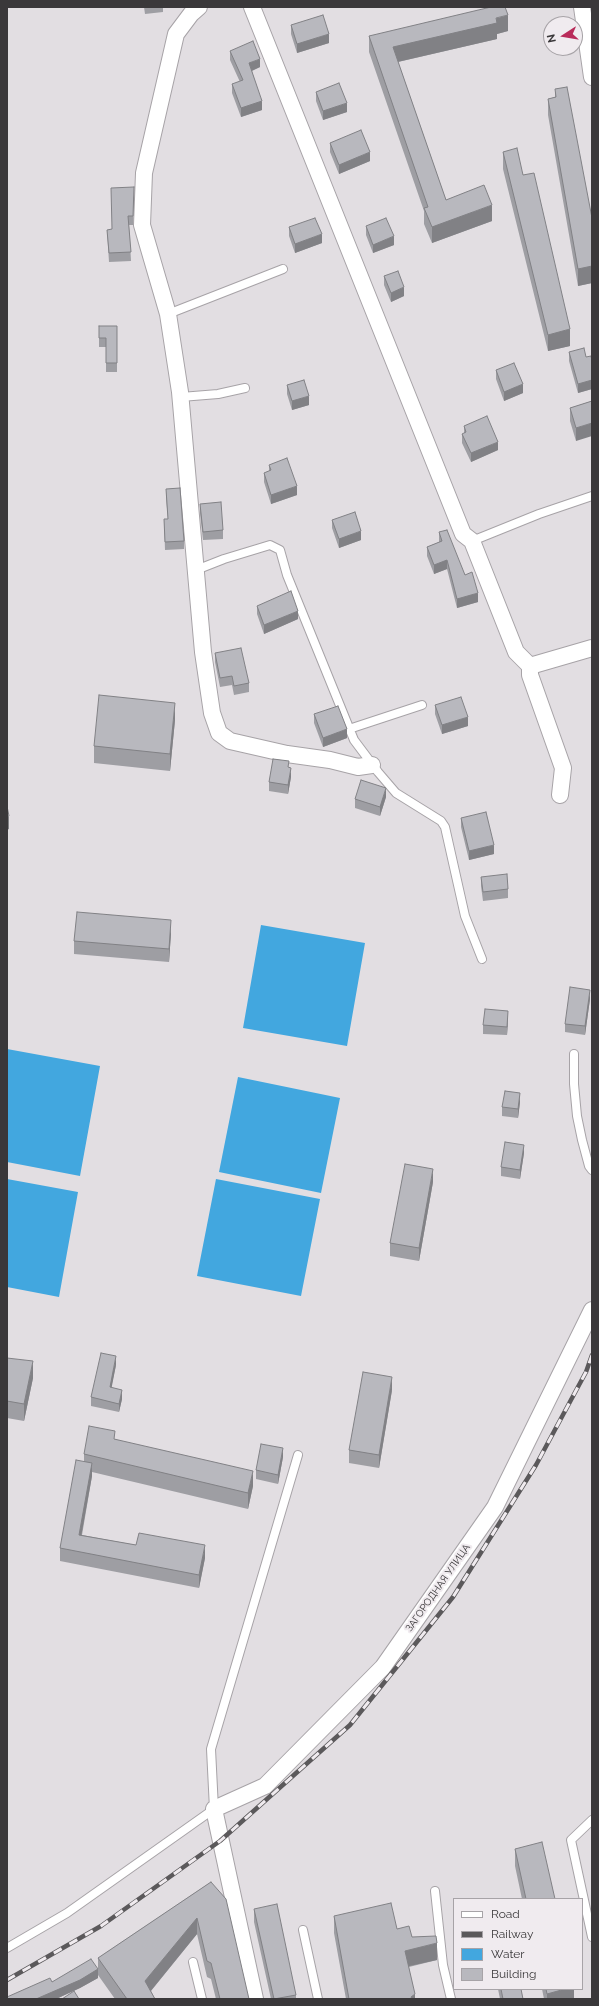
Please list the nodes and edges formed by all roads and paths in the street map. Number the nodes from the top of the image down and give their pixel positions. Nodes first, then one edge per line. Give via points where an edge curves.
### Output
1 (199, 7) edge
2 (252, 7) edge
3 (582, 7) edge
4 (592, 77) edge
5 (283, 269) dead end
6 (168, 314) junction
7 (245, 388) dead end
8 (181, 397) junction
9 (592, 496) edge
10 (472, 541) junction
11 (196, 570) junction
12 (592, 648) edge
13 (530, 666) junction
14 (422, 705) dead end
15 (349, 729) junction
16 (372, 765) junction
17 (560, 795) dead end
18 (482, 959) dead end
19 (574, 1054) dead end
20 (592, 1170) edge
21 (592, 1310) edge
22 (298, 1455) dead end
23 (214, 1809) junction
24 (592, 1820) edge
25 (434, 1891) dead end
26 (303, 1930) dead end
27 (592, 1937) edge
28 (7, 1948) edge
29 (193, 1962) dead end
30 (202, 1999) edge
31 (255, 1999) edge
32 (318, 1999) edge
33 (450, 1999) edge

1 - 6 street via 176,34 144,174 142,225
2 - 10 street via 463,534
3 - 4 street
5 - 6 lane
6 - 8 street
7 - 8 lane via 218,394
8 - 11 street
9 - 10 lane
10 - 13 street via 516,652
11 - 15 lane via 270,545 280,550 290,582
11 - 16 street via 203,652 212,713 219,733 230,741 286,754 358,767
12 - 13 street
13 - 17 street via 530,674 563,768
14 - 15 lane
15 - 16 lane
16 - 18 lane via 396,793 441,821 445,827 465,916
19 - 20 lane via 577,1116
21 - 23 street, ЗАГОРОДНАЯ УЛИЦА via 495,1507 383,1667 265,1786
22 - 23 lane via 211,1749
23 - 28 lane via 67,1913
23 - 31 street
24 - 27 lane via 570,1840
25 - 33 lane
26 - 32 lane
29 - 30 lane

